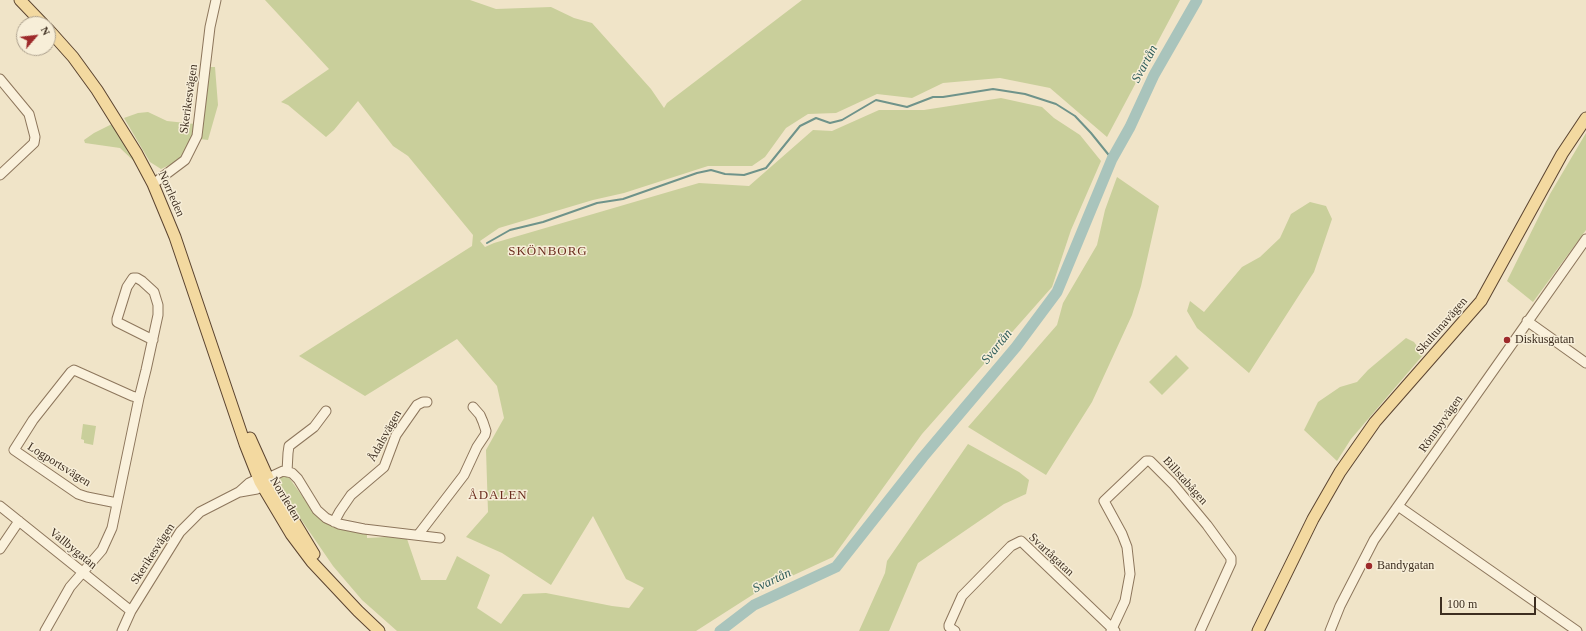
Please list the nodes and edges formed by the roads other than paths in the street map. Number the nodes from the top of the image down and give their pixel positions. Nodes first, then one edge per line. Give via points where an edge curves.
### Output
1 (20, 0) edge
2 (216, 0) edge
3 (36, 16) edge
4 (56, 38) edge
5 (0, 79) edge
6 (1586, 118) edge
7 (0, 175) edge
8 (153, 184) junction
9 (1586, 239) edge
10 (1527, 321) junction
11 (152, 340) junction
12 (1586, 363) edge
13 (138, 398) junction
14 (427, 402) dead end
15 (473, 407) dead end
16 (326, 411) dead end
17 (288, 472) junction
18 (265, 480) junction
19 (117, 503) junction
20 (0, 506) edge
21 (1398, 506) junction
22 (19, 521) junction
23 (334, 522) junction
24 (418, 535) junction
25 (440, 538) dead end
26 (1303, 540) junction
27 (0, 549) edge
28 (82, 572) junction
29 (131, 611) junction
30 (952, 629) edge
31 (123, 630) edge
32 (45, 631) edge
33 (379, 631) edge
34 (1113, 631) edge
35 (1200, 631) edge
36 (1258, 631) edge
37 (1266, 631) edge
38 (1330, 631) edge
39 (1577, 631) edge

1 - 3 main road
2 - 8 street, Skerikesvägen via 210,27 197,136 185,160
4 - 8 main road, Norrleden via 97,90
5 - 7 street via 29,114 35,137 34,143
6 - 26 main road, Skultunavägen via 1562,154 1481,301 1357,447 1340,472
8 - 18 main road, Norrleden via 180,251 228,392
9 - 10 street, Rönnbyvägen
10 - 12 street
10 - 21 street, Rönnbyvägen
11 - 11 street via 158,315 157,298 149,287 133,278 117,319 119,324
11 - 13 street
13 - 19 street
13 - 19 street, Logportsvägen via 74,370 33,420 14,450 78,494
14 - 23 street, Ådalsvägen via 417,405 396,435 384,467 351,495
15 - 24 street via 480,414 486,431 464,475
16 - 17 street via 314,427 289,446
17 - 18 street, Skerikesvägen via 283,471
17 - 23 street via 298,479 317,510
18 - 29 street, Skerikesvägen via 249,483 239,492 200,512 180,532
18 - 33 main road, Norrleden via 332,584
19 - 28 street via 112,528 105,544
20 - 22 street, Vallbygatan
21 - 38 street, Rönnbyvägen via 1367,551
21 - 39 street
22 - 27 street
22 - 28 street, Vallbygatan
23 - 24 street via 352,527
24 - 25 street
26 - 36 main road, Skultunavägen
26 - 37 main road, Skultunavägen
28 - 29 street, Vallbygatan
28 - 32 street via 62,599
29 - 31 street, Skerikesvägen
30 - 34 street, Svartågatan via 953,613 962,596 1011,546 1021,541
34 - 35 street, Billstabågen via 1126,601 1130,574 1129,559 1122,534 1104,501 1146,461 1150,461 1173,484 1231,558

